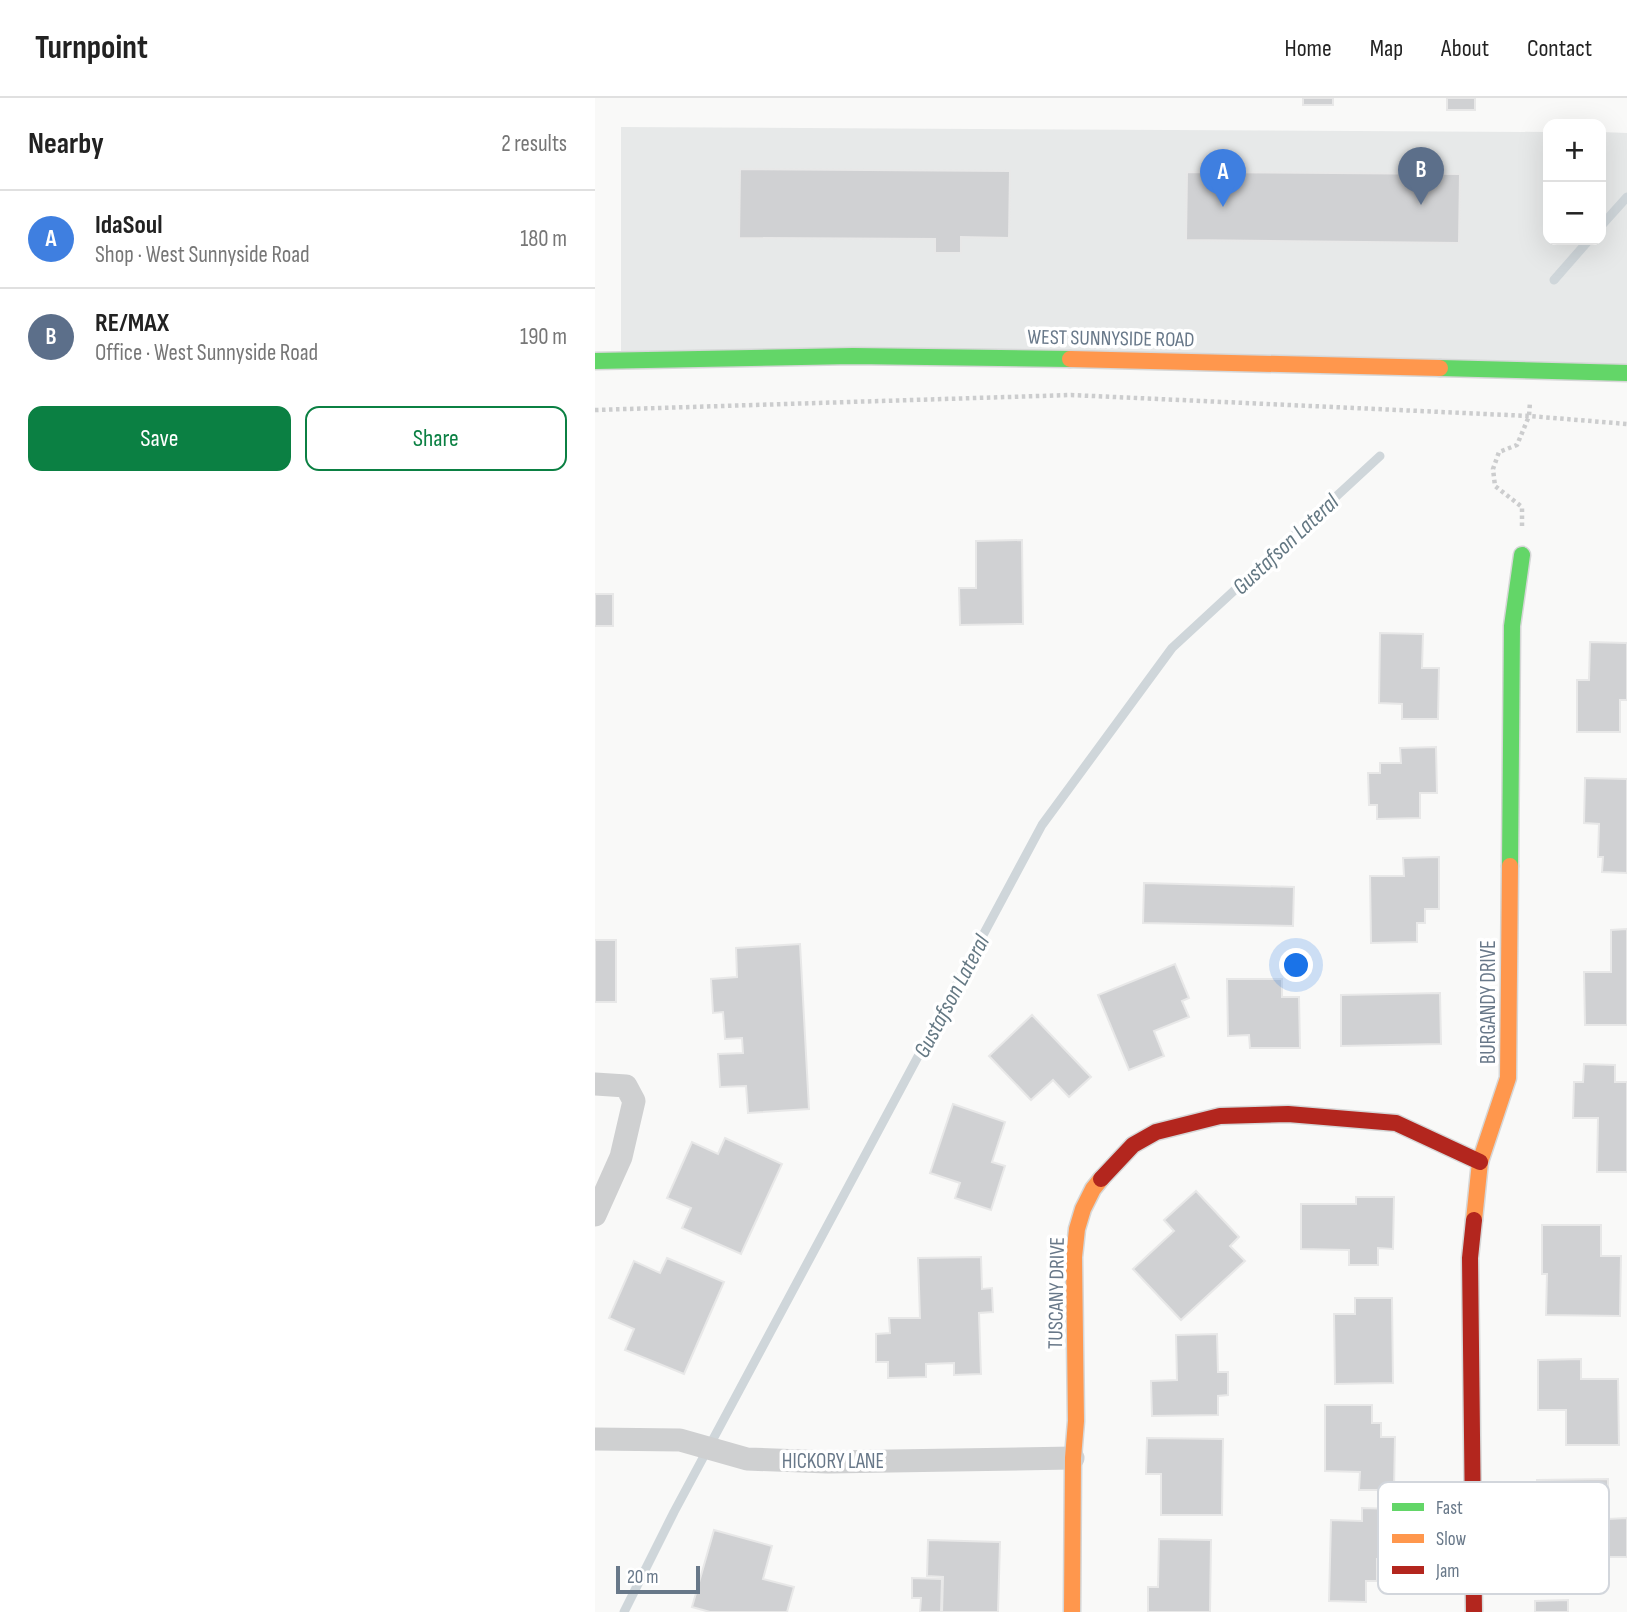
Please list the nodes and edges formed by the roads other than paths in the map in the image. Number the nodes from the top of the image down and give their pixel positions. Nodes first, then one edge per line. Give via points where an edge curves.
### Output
1 (595, 361) edge
2 (1627, 373) edge
3 (1522, 555) road end
4 (595, 1084) edge
5 (1480, 1161) junction
6 (595, 1215) edge
7 (595, 1440) edge
8 (1073, 1458) junction
9 (1473, 1482) edge
10 (1474, 1594) edge
11 (1072, 1612) edge
12 (1474, 1612) edge

1 - 2 street, WEST SUNNYSIDE ROAD via 853,356
3 - 5 street, BURGANDY DRIVE via 1512,626 1508,1078
4 - 6 street via 626,1086 634,1101 621,1157
5 - 8 street, TUSCANY DRIVE via 1396,1123 1288,1114 1220,1116 1156,1132 1133,1145 1093,1189 1077,1229
5 - 9 street, BURGANDY DRIVE via 1471,1258
7 - 8 street, HICKORY LANE via 680,1440 747,1460
8 - 11 street, TUSCANY DRIVE
10 - 12 street, BURGANDY DRIVE

